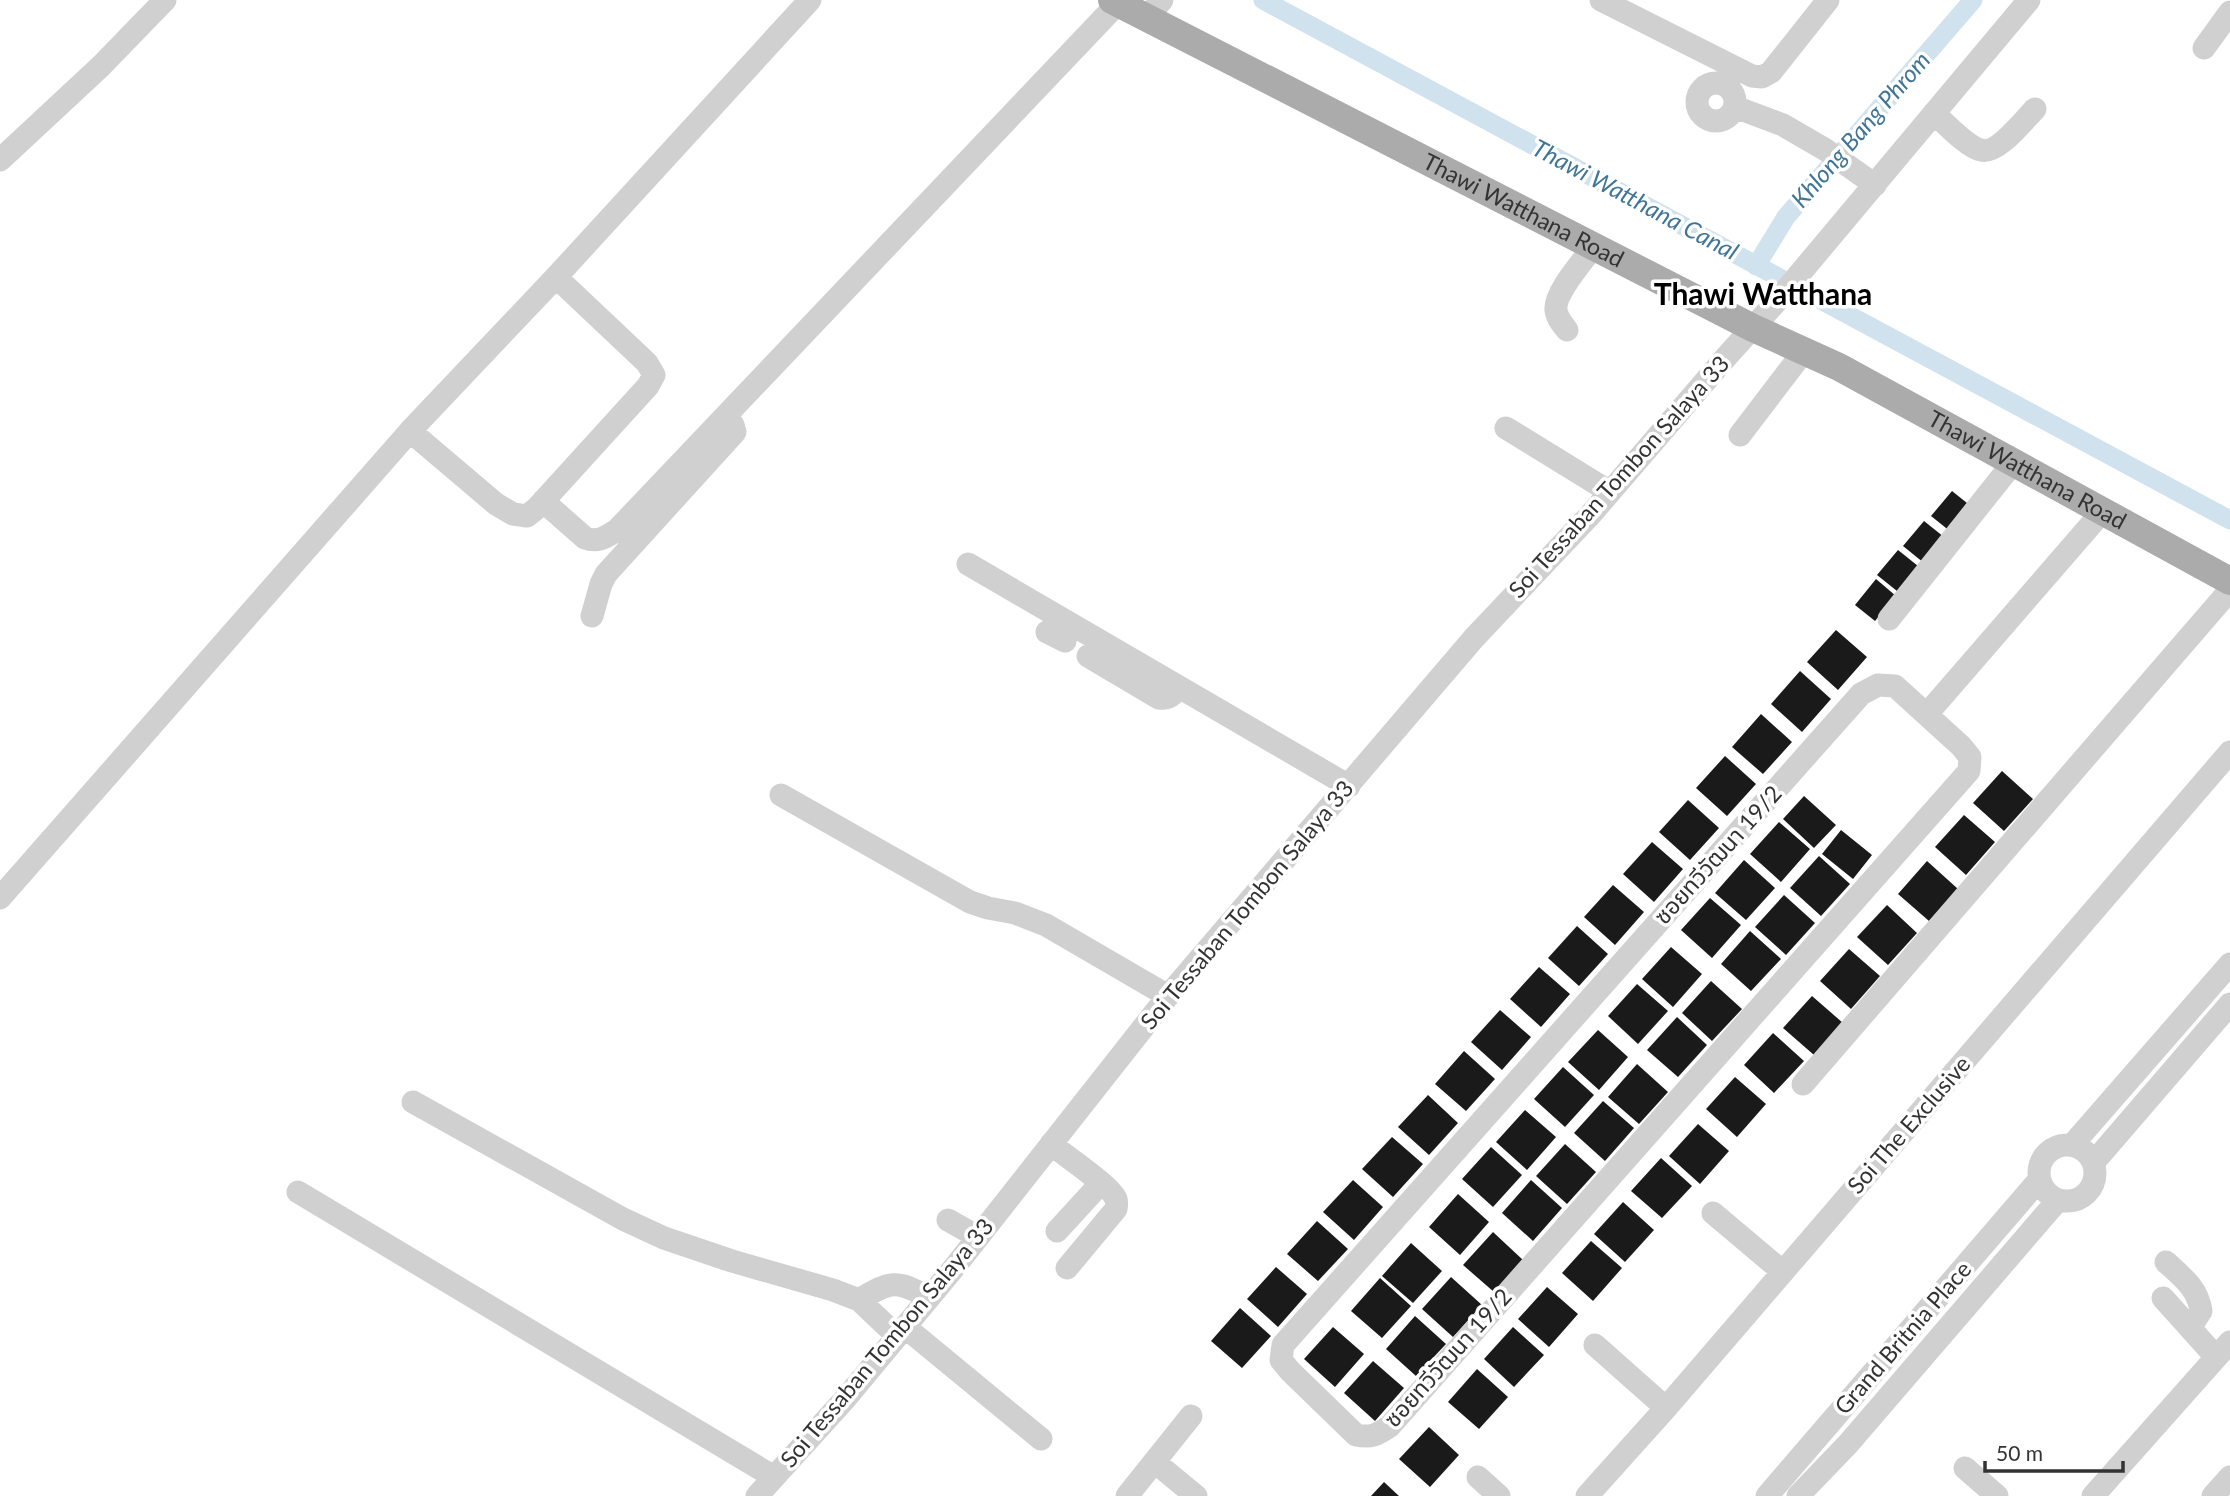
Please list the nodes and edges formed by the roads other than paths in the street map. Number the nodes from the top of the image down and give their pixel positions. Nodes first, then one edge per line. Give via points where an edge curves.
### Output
1 (165, 0) edge
2 (810, 0) edge
3 (1601, 0) edge
4 (1828, 0) edge
5 (2029, 0) edge
6 (1115, 2) edge
7 (1154, 9) edge
8 (2230, 12) edge
9 (2204, 48) dead end
10 (1735, 107) dead end
11 (2035, 109) dead end
12 (1934, 113) junction
13 (0, 160) edge
14 (1875, 185) junction
15 (1594, 246) junction
16 (556, 277) junction
17 (1753, 328) junction
18 (1567, 330) dead end
19 (1804, 351) junction
20 (725, 417) junction
21 (1506, 429) dead end
22 (410, 431) junction
23 (1740, 435) dead end
24 (2013, 463) junction
25 (1610, 492) junction
26 (543, 500) junction
27 (2102, 512) junction
28 (968, 564) dead end
29 (2230, 582) edge
30 (2230, 590) edge
31 (592, 616) dead end
32 (1889, 619) dead end
33 (1088, 656) dead end
34 (1179, 687) junction
35 (1927, 713) junction
36 (2230, 752) edge
37 (1349, 786) junction
38 (781, 795) dead end
39 (0, 898) edge
40 (2230, 964) edge
41 (1168, 996) junction
42 (2230, 1004) edge
43 (1802, 1084) dead end
44 (413, 1101) dead end
45 (1051, 1144) junction
46 (2073, 1144) junction
47 (2094, 1162) junction
48 (2039, 1180) junction
49 (1101, 1183) junction
50 (298, 1192) dead end
51 (2058, 1200) junction
52 (1713, 1213) dead end
53 (948, 1220) dead end
54 (1057, 1231) dead end
55 (978, 1237) junction
56 (2166, 1262) dead end
57 (1067, 1268) dead end
58 (1783, 1272) junction
59 (929, 1298) junction
60 (2163, 1298) dead end
61 (859, 1300) junction
62 (2190, 1328) junction
63 (901, 1332) junction
64 (1595, 1345) dead end
65 (2223, 1349) edge
66 (1666, 1408) junction
67 (1191, 1416) dead end
68 (1041, 1439) dead end
69 (1156, 1463) junction
70 (1965, 1468) dead end
71 (774, 1477) junction
72 (1478, 1477) dead end
73 (2230, 1477) edge
74 (757, 1496) edge
75 (1127, 1496) edge
76 (1196, 1496) edge
77 (1499, 1496) edge
78 (1587, 1496) edge
79 (1767, 1496) edge
80 (1798, 1496) edge
81 (1997, 1496) edge
82 (2092, 1496) edge
83 (2213, 1496) edge

1 - 13 street
2 - 16 street
3 - 4 street via 1762,77 1771,72
5 - 12 street, Soi Tessaban Tombon Salaya 33
6 - 7 main road, Thawi Watthana Road
6 - 20 street
7 - 15 main road, Thawi Watthana Road
8 - 9 street
10 - 14 street via 1783,125
11 - 12 street via 1993,149 1982,151
12 - 14 street, Soi Tessaban Tombon Salaya 33
14 - 17 street, Soi Tessaban Tombon Salaya 33
15 - 17 main road, Thawi Watthana Road
15 - 18 street via 1559,295 1556,307
16 - 22 street
16 - 26 street via 647,363 654,375
17 - 19 main road, Thawi Watthana Road
17 - 25 street, Soi Tessaban Tombon Salaya 33
19 - 23 street
19 - 24 main road, Thawi Watthana Road
20 - 26 street via 617,530 603,539 585,538
20 - 31 street via 735,432 606,574
21 - 25 street
22 - 26 street via 513,514 527,516
22 - 39 street
24 - 27 main road, Thawi Watthana Road
24 - 32 street
25 - 37 street, Soi Tessaban Tombon Salaya 33 via 1474,638
27 - 29 main road, Thawi Watthana Road
27 - 35 street
28 - 34 street
30 - 43 street
33 - 34 street via 1159,698 1173,695
34 - 37 street
35 - 35 street, ซอยทวีวัฒนา 19/2 via 1970,757 1969,771 1390,1426 1369,1438 1356,1435 1281,1360 1283,1345 1861,694 1878,685 1895,686
36 - 58 street, Soi The Exclusive
37 - 41 street, Soi Tessaban Tombon Salaya 33
38 - 41 street via 970,902 1046,925
40 - 46 street, Grand Britnia Place
41 - 45 street, Soi Tessaban Tombon Salaya 33
42 - 47 street, Grand Britnia Place
44 - 61 street via 664,1238
45 - 49 street
45 - 55 street, Soi Tessaban Tombon Salaya 33
46 - 47 street
46 - 48 street, Grand Britnia Place via 2047,1153
47 - 51 street, Grand Britnia Place via 2095,1180 2084,1195
48 - 51 street
48 - 79 street, Grand Britnia Place
49 - 54 street
49 - 57 street via 1114,1195 1116,1209
50 - 71 street
51 - 80 street, Grand Britnia Place
52 - 58 street
53 - 55 street
55 - 59 street, Soi Tessaban Tombon Salaya 33
56 - 62 street via 2200,1298 2202,1311
58 - 66 street, Soi The Exclusive
59 - 61 street via 905,1285 891,1284
59 - 63 street, Soi Tessaban Tombon Salaya 33
60 - 62 street
61 - 63 street
62 - 65 street
63 - 68 street
63 - 71 street, Soi Tessaban Tombon Salaya 33
64 - 66 street
65 - 82 street
66 - 78 street, Soi The Exclusive
67 - 69 street
69 - 75 street
69 - 76 street
70 - 81 street
71 - 74 street, Soi Tessaban Tombon Salaya 33
72 - 77 street
73 - 83 street

